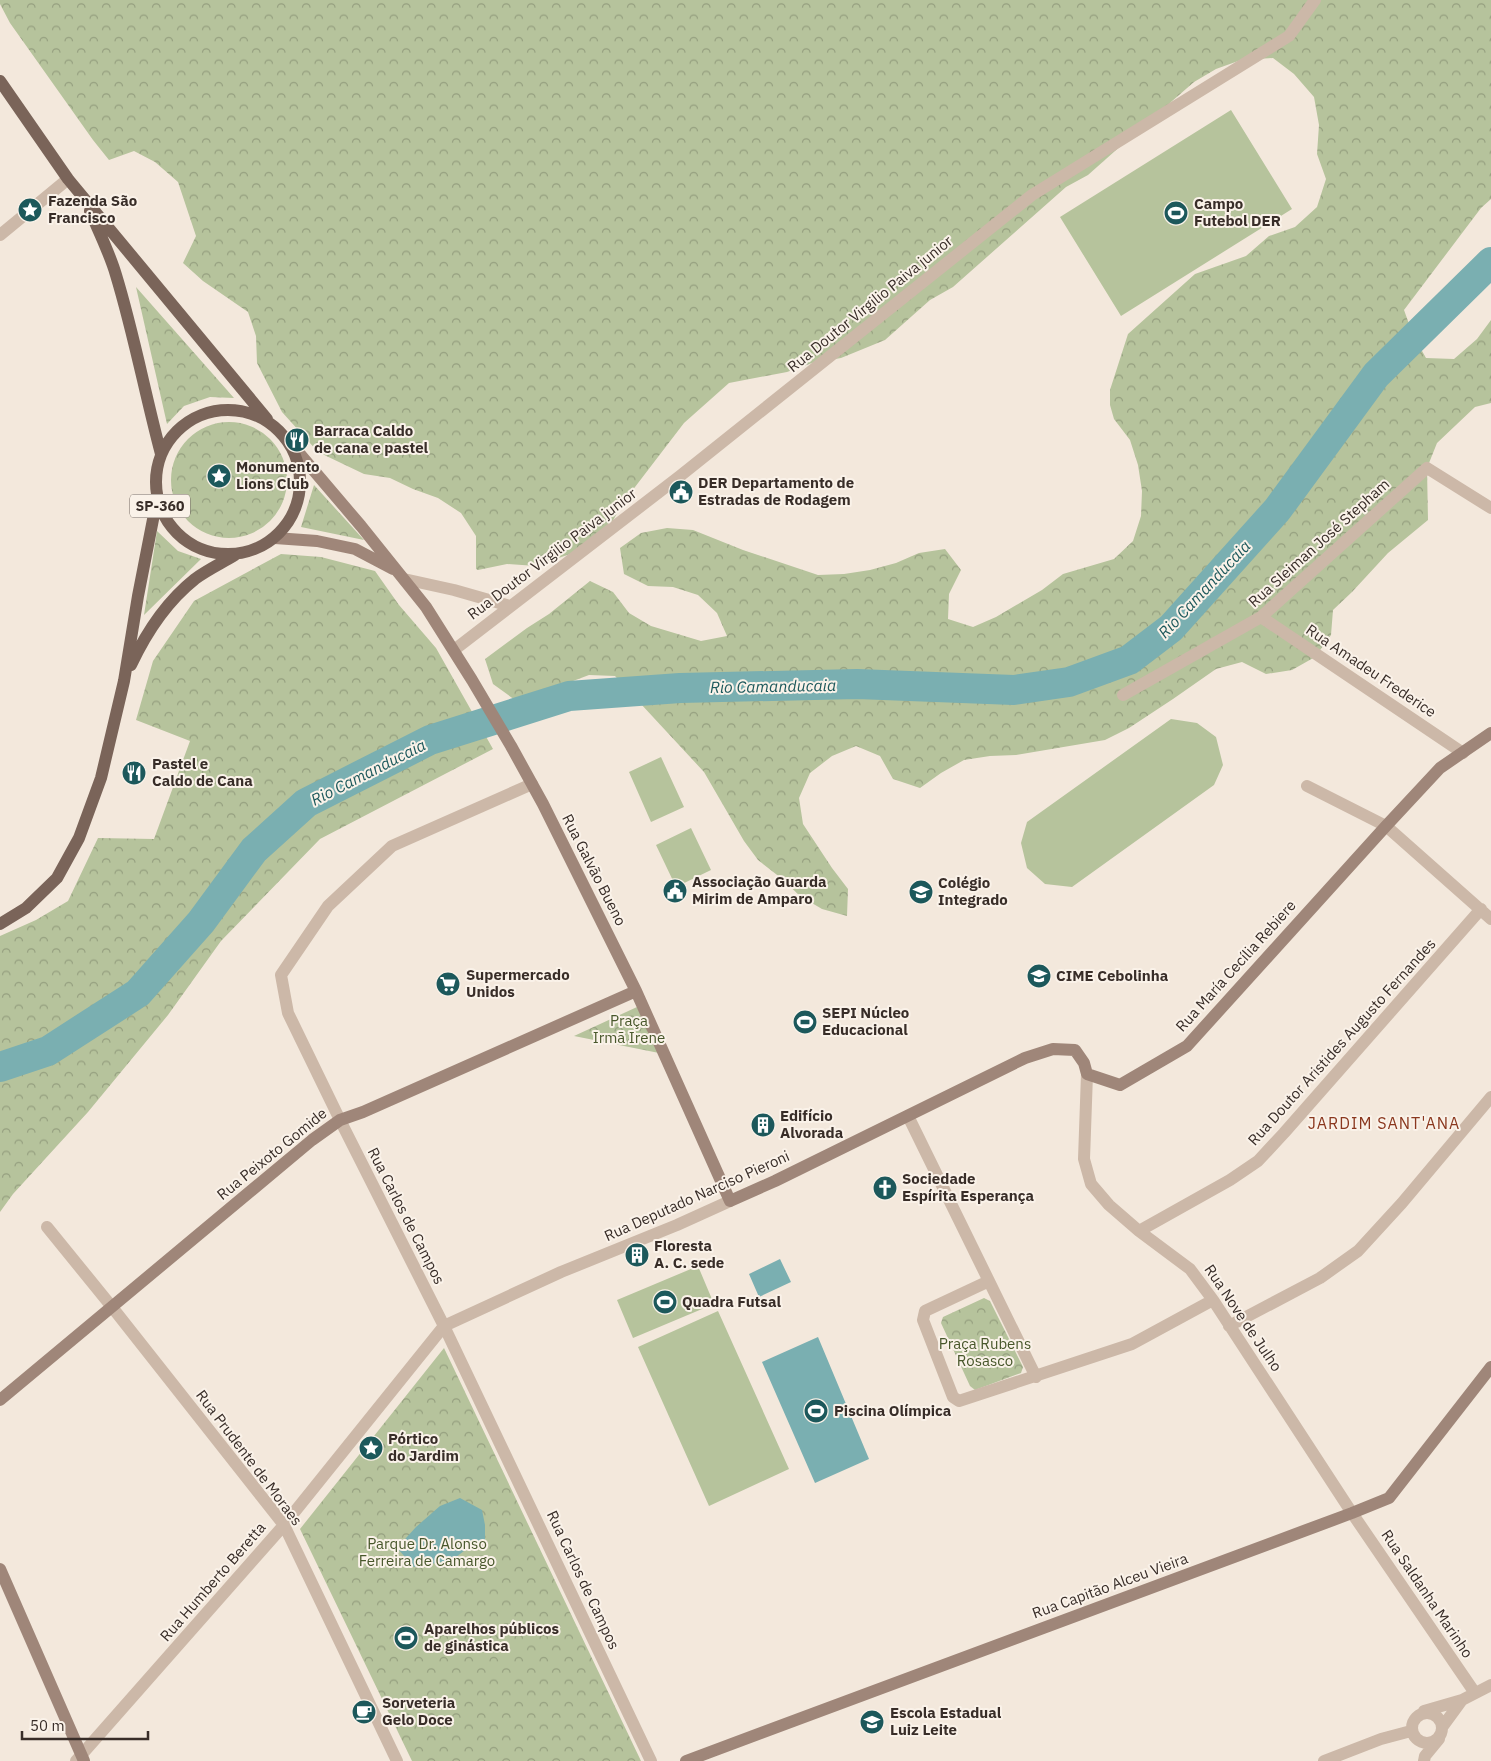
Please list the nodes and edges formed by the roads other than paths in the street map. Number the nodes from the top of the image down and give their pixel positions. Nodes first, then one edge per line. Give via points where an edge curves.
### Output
1 (1315, 0) edge
2 (0, 80) edge
3 (68, 179) junction
4 (85, 200) junction
5 (0, 234) edge
6 (269, 421) junction
7 (287, 439) junction
8 (161, 454) junction
9 (157, 499) junction
10 (1491, 508) edge
11 (275, 538) junction
12 (236, 555) junction
13 (401, 575) junction
14 (510, 606) junction
15 (1261, 617) junction
16 (454, 650) junction
17 (124, 681) junction
18 (1123, 695) dead end
19 (1491, 733) edge
20 (1463, 753) junction
21 (532, 784) junction
22 (1307, 786) dead end
23 (1386, 826) junction
24 (1482, 909) junction
25 (1491, 919) edge
26 (0, 924) edge
27 (636, 991) junction
28 (1087, 1074) junction
29 (1491, 1097) edge
30 (908, 1116) junction
31 (340, 1120) junction
32 (730, 1201) junction
33 (47, 1227) dead end
34 (1139, 1231) junction
35 (989, 1281) junction
36 (1213, 1300) junction
37 (112, 1307) junction
38 (444, 1326) junction
39 (1229, 1326) junction
40 (1491, 1367) edge
41 (1036, 1377) junction
42 (0, 1400) edge
43 (1352, 1513) junction
44 (284, 1525) junction
45 (0, 1569) edge
46 (1491, 1685) edge
47 (1475, 1693) junction
48 (1462, 1700) junction
49 (1424, 1712) junction
50 (1443, 1726) junction
51 (1415, 1736) junction
52 (1439, 1738) junction
53 (1424, 1758) edge
54 (80, 1759) edge
55 (397, 1761) edge
56 (651, 1761) edge
57 (686, 1761) edge
58 (1324, 1761) edge

1 - 14 street, Rua Doutor Virgilio Paiva junior via 1289,36 1032,196 703,458
2 - 3 main road, SP-360
3 - 4 main road, SP-360
3 - 5 street
4 - 6 main road, SP-360
4 - 8 main road, SP-360 via 116,273
6 - 7 main road, SP-360
6 - 8 main road, SP-360 via 246,411 220,410 196,417 175,432
7 - 11 main road, SP-360 via 297,458 301,480 298,502 289,522
7 - 13 street, Rua Galvão Bueno
8 - 9 main road, SP-360 via 155,476
9 - 12 main road, SP-360 via 165,519 178,535 195,547 215,554
9 - 17 main road, SP-360
10 - 15 street, Rua Sleiman José Stepham via 1427,468
11 - 12 main road, SP-360
11 - 13 street, Rua Galvão Bueno via 317,541 355,549
12 - 17 main road, SP-360 via 195,578 166,607 142,642
13 - 14 street
13 - 16 street, Rua Galvão Bueno
14 - 16 street, Rua Doutor Virgilio Paiva junior
15 - 18 street, Rua Sleiman José Stepham
15 - 20 street, Rua Amadeu Frederice
16 - 21 street, Rua Galvão Bueno
17 - 26 main road, SP-360 via 101,778 79,838 57,878 26,908
19 - 20 street, Rua María Cecília Rebiere
20 - 23 street, Rua María Cecília Rebiere via 1440,768
21 - 27 street, Rua Galvão Bueno
21 - 31 street, Rua Carlos de Campos via 392,846 328,906 281,975 288,1013
22 - 23 street
23 - 24 street
23 - 28 street, Rua María Cecília Rebiere via 1187,1046 1120,1085
24 - 25 street
24 - 34 street, Rua Doutor Aristides Augusto Fernandes via 1258,1161
27 - 31 street, Rua Peixoto Gomide
27 - 32 street, Rua Galvão Bueno
28 - 30 street, Rua Deputado Narciso Pieroni via 1084,1063 1074,1050 1053,1050 1025,1058
28 - 34 street, Rua Nove de Julho via 1084,1159 1091,1184
29 - 39 street via 1358,1251 1320,1278
30 - 32 street, Rua Deputado Narciso Pieroni
30 - 35 street
31 - 37 street, Rua Peixoto Gomide
31 - 38 street, Rua Carlos de Campos
32 - 38 street, Rua Deputado Narciso Pieroni via 561,1272
33 - 37 street, Rua Prudente de Moraes
34 - 36 street, Rua Nove de Julho via 1190,1269
35 - 41 street
35 - 41 street via 925,1312 923,1320 953,1397 959,1401 966,1400
36 - 39 street, Rua Nove de Julho
36 - 41 street via 1132,1344
37 - 42 street, Rua Peixoto Gomide
37 - 44 street, Rua Prudente de Moraes
38 - 44 street, Rua Humberto Beretta
38 - 56 street, Rua Carlos de Campos
39 - 43 street, Rua Nove de Julho
40 - 43 street, Rua Capitão Alceu Vieira via 1389,1498
43 - 47 street, Rua Saldanha Marinho
43 - 57 street, Rua Capitão Alceu Vieira
44 - 54 street, Rua Humberto Beretta
44 - 55 street, Rua Prudente de Moraes
45 - 54 street
46 - 47 street
47 - 48 street
48 - 49 street
48 - 50 street
49 - 50 street via 1437,1714
49 - 51 street via 1414,1719
50 - 52 street
51 - 52 street via 1429,1744
51 - 53 street
51 - 58 street via 1381,1739
52 - 53 street

